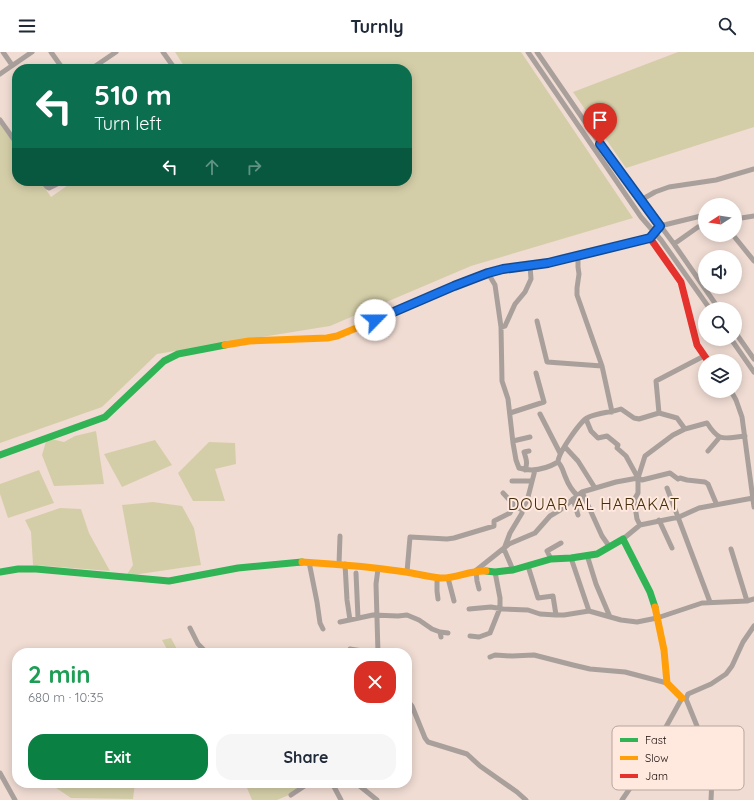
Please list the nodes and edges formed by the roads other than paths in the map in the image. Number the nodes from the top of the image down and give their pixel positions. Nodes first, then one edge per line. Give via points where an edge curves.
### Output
1 (3, 52) edge
2 (32, 52) edge
3 (51, 52) edge
4 (116, 52) edge
5 (163, 52) edge
6 (528, 52) edge
7 (537, 52) edge
8 (14, 64) edge
9 (59, 64) edge
10 (98, 64) edge
11 (171, 64) edge
12 (12, 65) joint
13 (0, 74) edge
14 (0, 120) edge
15 (12, 137) edge
16 (600, 144) junction
17 (594, 148) junction
18 (607, 154) junction
19 (601, 158) junction
20 (754, 169) edge
21 (641, 200) junction
22 (647, 208) junction
23 (639, 213) junction
24 (754, 216) edge
25 (698, 217) edge
26 (742, 218) edge
27 (660, 226) junction
28 (698, 227) edge
29 (652, 235) junction
30 (739, 242) edge
31 (674, 244) junction
32 (578, 256) junction
33 (754, 261) edge
34 (530, 266) junction
35 (488, 273) junction
36 (705, 302) edge
37 (714, 302) edge
38 (537, 321) dead end
39 (501, 327) junction
40 (742, 342) edge
41 (736, 346) edge
42 (703, 354) edge
43 (754, 359) edge
44 (698, 362) edge
45 (602, 366) junction
46 (536, 372) dead end
47 (754, 372) edge
48 (734, 398) edge
49 (612, 412) junction
50 (510, 413) junction
51 (659, 413) junction
52 (540, 414) dead end
53 (586, 419) junction
54 (685, 429) junction
55 (530, 436) dead end
56 (745, 436) junction
57 (719, 438) junction
58 (513, 441) junction
59 (565, 447) junction
60 (529, 450) dead end
61 (708, 452) dead end
62 (560, 453) junction
63 (0, 455) edge
64 (558, 462) junction
65 (525, 470) junction
66 (535, 470) junction
67 (638, 478) junction
68 (512, 481) dead end
69 (532, 481) junction
70 (595, 488) junction
71 (667, 488) dead end
72 (503, 493) dead end
73 (580, 494) junction
74 (753, 498) edge
75 (573, 499) junction
76 (716, 504) junction
77 (754, 507) edge
78 (519, 508) junction
79 (578, 515) dead end
80 (678, 517) junction
81 (659, 520) junction
82 (640, 525) junction
83 (340, 536) dead end
84 (623, 539) junction
85 (562, 543) dead end
86 (609, 546) junction
87 (504, 548) junction
88 (672, 548) dead end
89 (731, 549) dead end
90 (587, 555) junction
91 (571, 558) junction
92 (551, 559) junction
93 (309, 562) junction
94 (342, 564) junction
95 (528, 566) junction
96 (378, 569) junction
97 (513, 570) junction
98 (0, 572) edge
99 (408, 572) junction
100 (475, 572) junction
101 (495, 572) junction
102 (356, 573) dead end
103 (437, 577) junction
104 (448, 578) junction
105 (479, 589) dead end
106 (438, 599) dead end
107 (754, 599) edge
108 (454, 601) dead end
109 (748, 601) junction
110 (710, 602) junction
111 (500, 608) junction
112 (469, 609) dead end
113 (588, 611) junction
114 (378, 614) junction
115 (556, 615) junction
116 (610, 617) junction
117 (358, 618) junction
118 (657, 618) junction
119 (350, 620) junction
120 (340, 622) dead end
121 (754, 626) edge
122 (190, 628) dead end
123 (323, 629) dead end
124 (448, 633) dead end
125 (470, 636) dead end
126 (202, 648) edge
127 (376, 648) edge
128 (490, 658) dead end
129 (667, 683) junction
130 (684, 698) junction
131 (412, 706) edge
132 (668, 726) edge
133 (696, 726) edge
134 (0, 773) edge
135 (302, 788) edge
136 (335, 788) edge
137 (362, 788) edge
138 (629, 790) edge
139 (711, 790) edge
140 (291, 795) dead end
141 (15, 800) edge
142 (341, 800) edge
143 (377, 800) edge
144 (526, 800) edge
145 (622, 800) edge
146 (711, 800) edge

1 - 12 street
2 - 8 street
3 - 9 street
4 - 10 street
5 - 11 street
6 - 17 street
7 - 16 street
12 - 13 street
14 - 15 street
16 - 17 street
16 - 18 street
17 - 19 street
18 - 19 street
18 - 21 street
19 - 23 street
20 - 21 street via 716,180 664,188
21 - 22 street
22 - 23 street via 640,209
22 - 27 street
23 - 29 street
24 - 26 street
25 - 27 street
27 - 29 street
27 - 31 street
28 - 31 street
29 - 32 street
29 - 36 street via 661,240
29 - 42 street via 680,282 697,345
30 - 33 street
31 - 37 street
32 - 34 street
32 - 45 street via 578,295
34 - 35 street
34 - 39 street via 530,279 525,292 515,304 505,326
35 - 39 street via 495,285
35 - 63 street via 337,336 222,344 174,355 164,361 104,417
38 - 45 street via 547,362
39 - 50 street via 502,381
40 - 43 street
41 - 47 street
44 - 51 street via 656,381
45 - 49 street
46 - 50 street via 544,402
48 - 56 street via 740,408
49 - 51 street via 621,409 639,419
49 - 53 street
50 - 58 street
51 - 54 street via 677,418
52 - 62 street
53 - 59 street
53 - 67 street via 591,431 598,438 607,436 617,443 617,448 626,456
54 - 57 street via 707,423
54 - 67 street via 645,456
55 - 58 street
56 - 57 street
56 - 74 street
57 - 61 street
58 - 65 street via 519,468
59 - 62 street
59 - 70 street via 578,461
60 - 65 street via 524,452 527,467
62 - 64 street
64 - 66 street
64 - 73 street via 571,487
65 - 66 street
66 - 69 street
67 - 70 street
67 - 76 street via 642,480 670,473 678,479 705,482
67 - 82 street via 638,493 634,504
68 - 69 street
69 - 78 street via 526,501
70 - 73 street
71 - 80 street
72 - 78 street
73 - 75 street
73 - 86 street
74 - 76 street
74 - 77 street
75 - 79 street
75 - 87 street via 550,516 535,533
76 - 80 street
78 - 87 street via 522,513
78 - 99 street via 512,509 510,513 494,521 494,526 454,538 410,537
80 - 81 street
80 - 110 street
81 - 82 street
81 - 88 street
82 - 84 street
83 - 94 street
84 - 86 street
84 - 118 street via 650,592
85 - 92 street via 547,551
86 - 90 street via 597,554
87 - 97 street
87 - 100 street
89 - 109 street
90 - 91 street
90 - 116 street
91 - 92 street
91 - 113 street
92 - 95 street
93 - 94 street
93 - 98 street via 238,568 169,581 28,568
93 - 123 street
94 - 96 street
94 - 119 street
95 - 97 street
95 - 115 street via 538,598 553,596
96 - 99 street
96 - 114 street
97 - 101 street
99 - 103 street
100 - 101 street
100 - 104 street
100 - 105 street
101 - 111 street
102 - 117 street
103 - 104 street
103 - 106 street
104 - 108 street
107 - 109 street
109 - 110 street
110 - 118 street
111 - 112 street
111 - 115 street
111 - 125 street via 490,633 479,637
113 - 115 street
113 - 116 street
114 - 117 street
114 - 124 street via 407,615 440,635
114 - 127 street
116 - 118 street via 637,622
117 - 119 street
118 - 129 street via 664,650
119 - 120 street
121 - 130 street via 726,674
122 - 126 street
128 - 129 street via 495,655 534,655 579,667 625,672
129 - 130 street
130 - 132 street
130 - 133 street
131 - 144 street via 428,742 467,754
134 - 141 street
135 - 140 street
136 - 142 street
137 - 143 street
138 - 145 street
139 - 146 street

